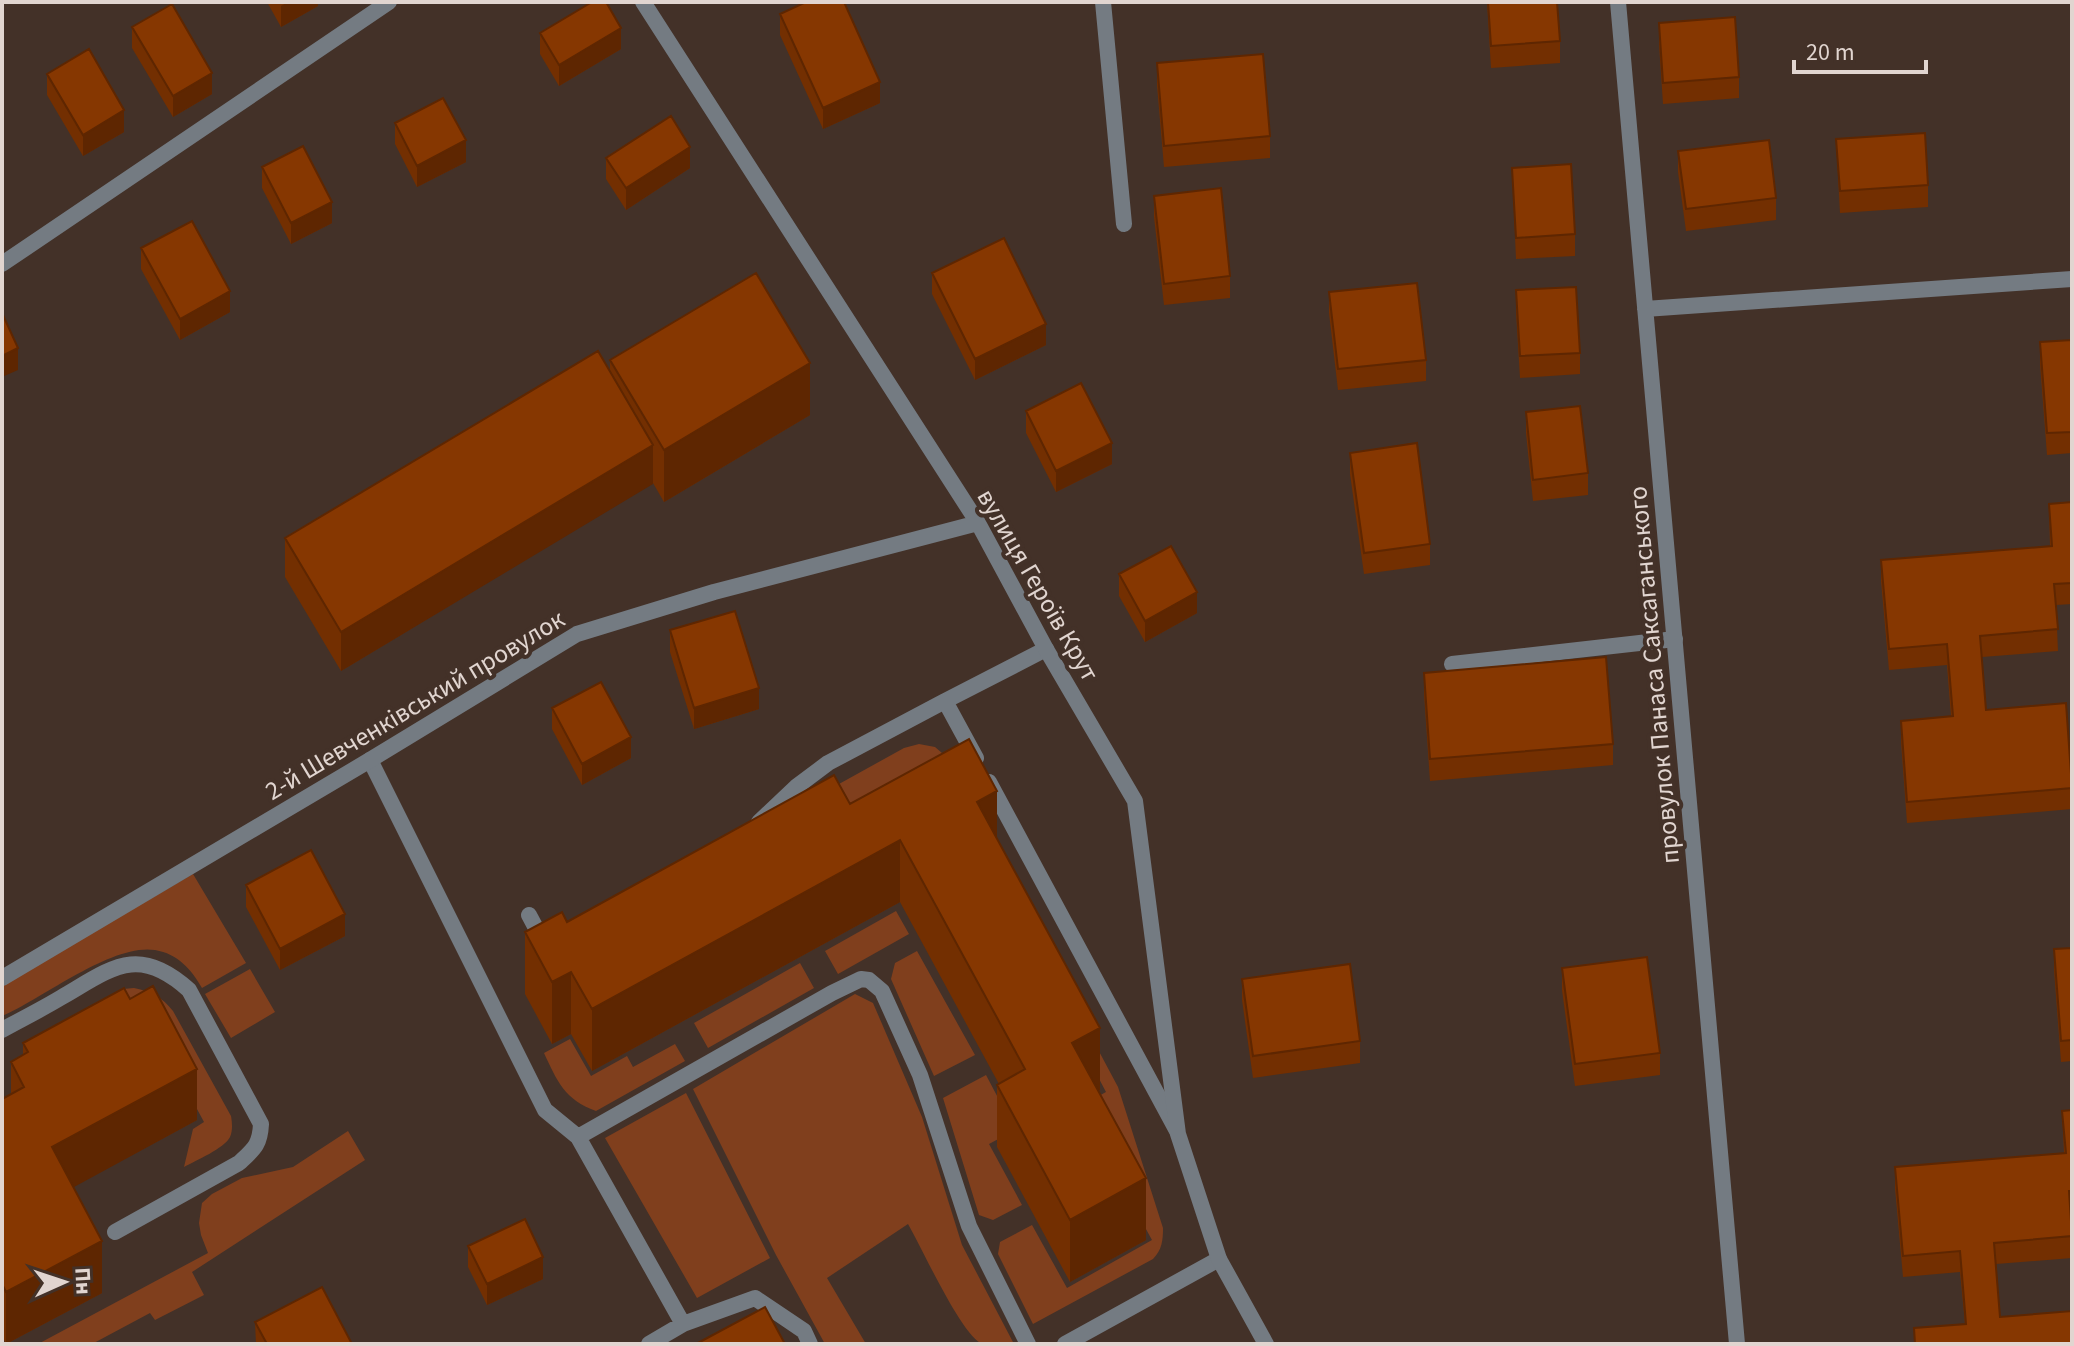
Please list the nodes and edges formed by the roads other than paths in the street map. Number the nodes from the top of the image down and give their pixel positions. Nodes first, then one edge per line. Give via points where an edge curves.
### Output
1 (389, 2) edge
2 (643, 2) edge
3 (1103, 2) edge
4 (1618, 2) edge
5 (1124, 224) dead end
6 (2, 264) edge
7 (2072, 279) edge
8 (1645, 309) junction
9 (978, 523) junction
10 (1675, 639) junction
11 (1046, 649) junction
12 (1452, 664) dead end
13 (945, 701) junction
14 (370, 760) junction
15 (747, 833) edge
16 (529, 915) dead end
17 (558, 939) edge
18 (2, 978) edge
19 (2, 1030) edge
20 (1178, 1134) junction
21 (578, 1137) junction
22 (115, 1232) dead end
23 (1219, 1259) junction
24 (683, 1324) junction
25 (649, 1344) edge
26 (810, 1344) edge
27 (1028, 1344) edge
28 (1065, 1344) edge
29 (1266, 1344) edge
30 (1737, 1344) edge

1 - 6 street
2 - 9 street, вулиця Героїв Крут
3 - 5 street
4 - 8 street, провулок Панаса Саксаганського
7 - 8 street
8 - 10 street, провулок Панаса Саксаганського
9 - 11 street, вулиця Героїв Крут
9 - 14 street, 2-й Шевченківський провулок via 577,634
10 - 12 street
10 - 30 street, провулок Панаса Саксаганського
11 - 13 street
11 - 20 street, вулиця Героїв Крут via 1135,801
13 - 15 street via 828,763
13 - 20 street
14 - 18 street, 2-й Шевченківський провулок
14 - 21 street via 545,1110
16 - 17 street via 545,945
19 - 22 street via 119,966 152,966 189,990 261,1124 261,1138 239,1163
20 - 23 street, вулиця Героїв Крут
21 - 24 street
21 - 27 street via 832,993 869,980 882,991 920,1075 969,1226
23 - 28 street
23 - 29 street, вулиця Героїв Крут
24 - 25 street
24 - 26 street via 755,1298 804,1331

